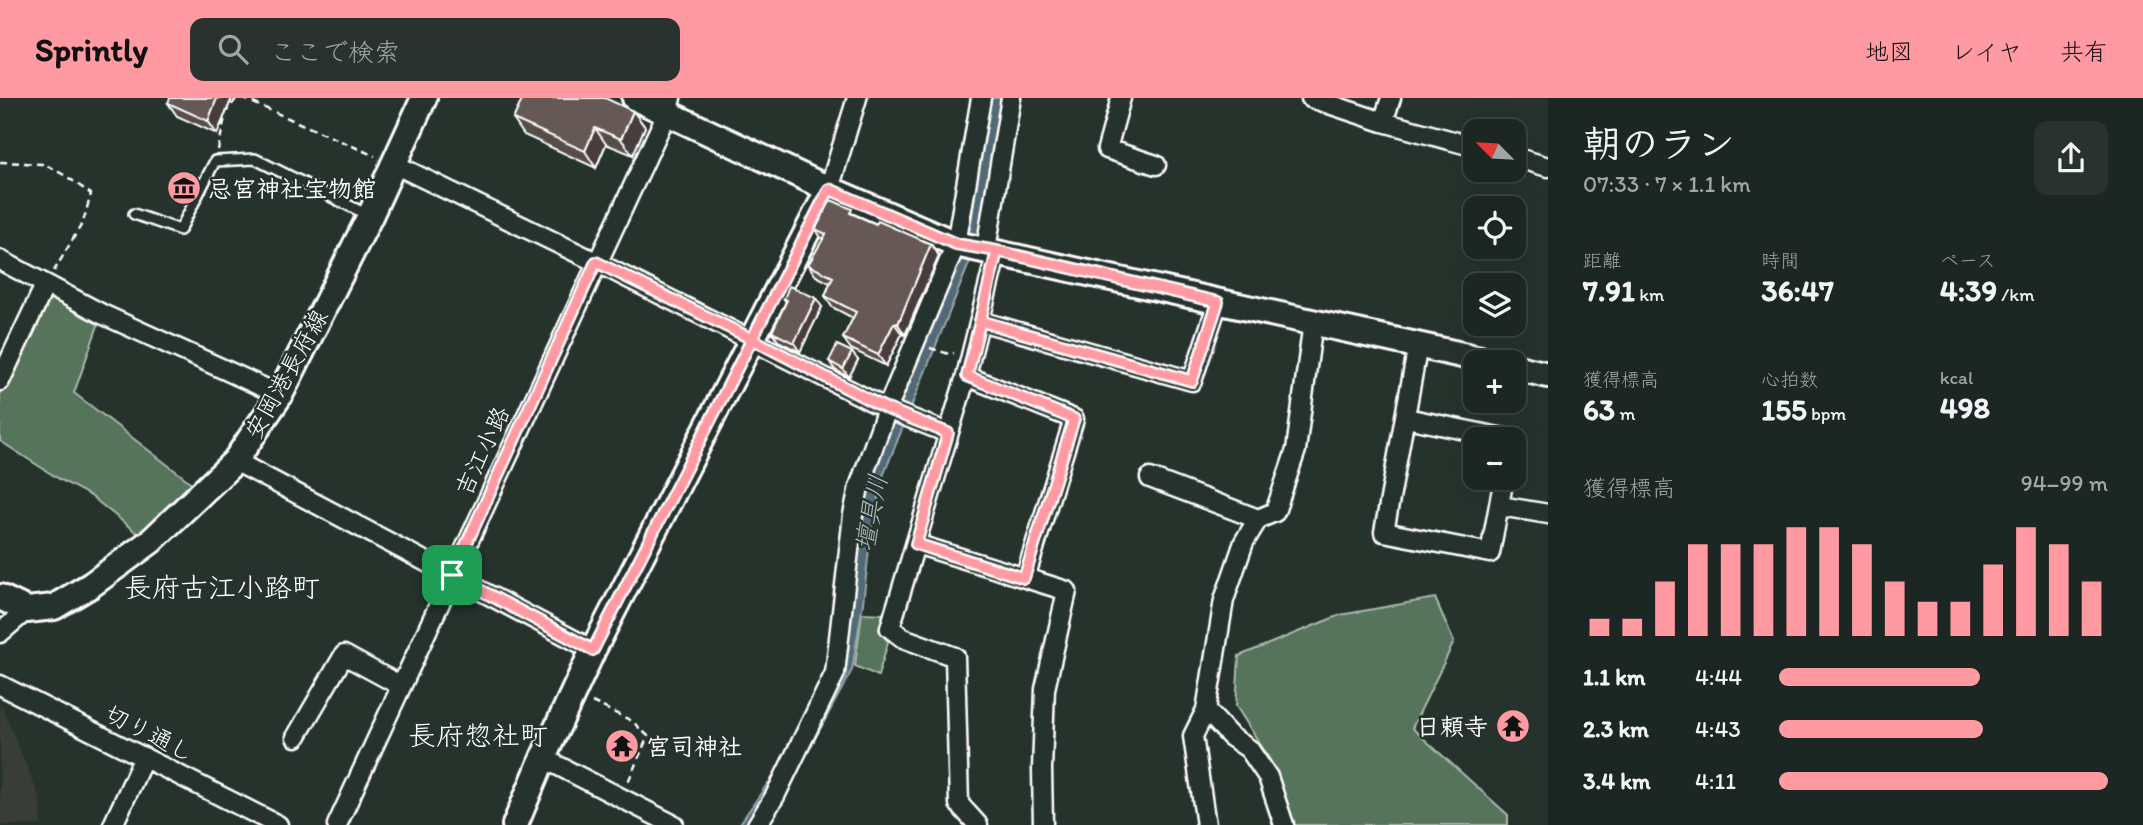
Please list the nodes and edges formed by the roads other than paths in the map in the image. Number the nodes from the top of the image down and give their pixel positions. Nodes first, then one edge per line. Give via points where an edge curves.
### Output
1 (424, 98) edge
2 (635, 98) edge
3 (857, 98) edge
4 (981, 98) edge
5 (1011, 98) edge
6 (1121, 98) edge
7 (1391, 98) edge
8 (1321, 99) edge
9 (669, 105) edge
10 (1383, 122) junction
11 (1463, 144) edge
12 (1526, 161) edge
13 (394, 164) junction
14 (1156, 165) dead end
15 (1548, 167) edge
16 (829, 189) junction
17 (134, 214) dead end
18 (370, 216) junction
19 (976, 247) junction
20 (0, 260) edge
21 (596, 262) junction
22 (46, 285) junction
23 (1218, 302) junction
24 (980, 321) junction
25 (1313, 322) junction
26 (752, 339) junction
27 (1418, 345) junction
28 (1463, 355) edge
29 (1526, 369) edge
30 (1548, 374) edge
31 (967, 376) junction
32 (0, 381) edge
33 (280, 395) junction
34 (896, 413) junction
35 (1406, 418) junction
36 (1463, 430) edge
37 (948, 433) junction
38 (235, 461) junction
39 (1150, 478) dead end
40 (1502, 490) edge
41 (1500, 506) junction
42 (1548, 514) edge
43 (1258, 519) junction
44 (916, 544) junction
45 (452, 575) junction
46 (1024, 578) junction
47 (0, 597) edge
48 (27, 610) junction
49 (0, 633) edge
50 (593, 650) junction
51 (0, 685) edge
52 (401, 686) junction
53 (1206, 710) junction
54 (296, 737) dead end
55 (144, 757) junction
56 (542, 758) junction
57 (113, 825) edge
58 (278, 825) edge
59 (337, 825) edge
60 (515, 825) edge
61 (674, 825) edge
62 (757, 825) edge
63 (978, 825) edge
64 (1044, 825) edge
65 (1206, 825) edge
66 (1284, 825) edge

1 - 13 main road, 安岡港長府線
2 - 9 main road
3 - 16 street
4 - 19 street
5 - 19 street
6 - 14 street via 1107,149
7 - 10 street
8 - 10 street
9 - 16 main road
9 - 21 street, 吉江小路
10 - 11 street
12 - 15 street
13 - 18 main road, 安岡港長府線
13 - 21 street
16 - 19 main road
16 - 26 main road
17 - 18 lane via 180,230 215,161 255,159
18 - 33 main road, 安岡港長府線
19 - 23 main road
19 - 24 street
19 - 34 street
20 - 22 street
21 - 26 street
21 - 45 street, 吉江小路
22 - 32 street
22 - 33 street
23 - 24 street via 1192,381
23 - 25 main road
24 - 31 street
25 - 27 main road
25 - 43 street via 1296,450 1275,512
26 - 34 street
26 - 50 main road
27 - 28 main road
27 - 35 street
29 - 30 main road
31 - 37 street
31 - 46 street via 1074,419
33 - 38 main road, 安岡港長府線
34 - 37 street
34 - 62 street via 859,487 835,673
35 - 36 street
35 - 41 street via 1384,532 1490,553
37 - 44 street
38 - 45 street
38 - 48 main road, 安岡港長府線 via 151,541 91,585 54,607
39 - 43 street
40 - 41 street
41 - 42 street
43 - 53 street via 1244,542 1224,600
44 - 46 street
44 - 63 street via 890,628 903,638 955,657 959,804
45 - 50 street
45 - 52 street, 吉江小路
46 - 64 street via 1067,592 1045,689
47 - 48 main road
48 - 49 street
50 - 56 main road
51 - 55 street, 切り通し
52 - 54 street via 344,655
52 - 59 street, 吉江小路
53 - 65 street via 1194,736
53 - 66 street via 1249,749 1268,777
55 - 57 street
55 - 58 street, 切り通し
56 - 60 main road
56 - 61 street

